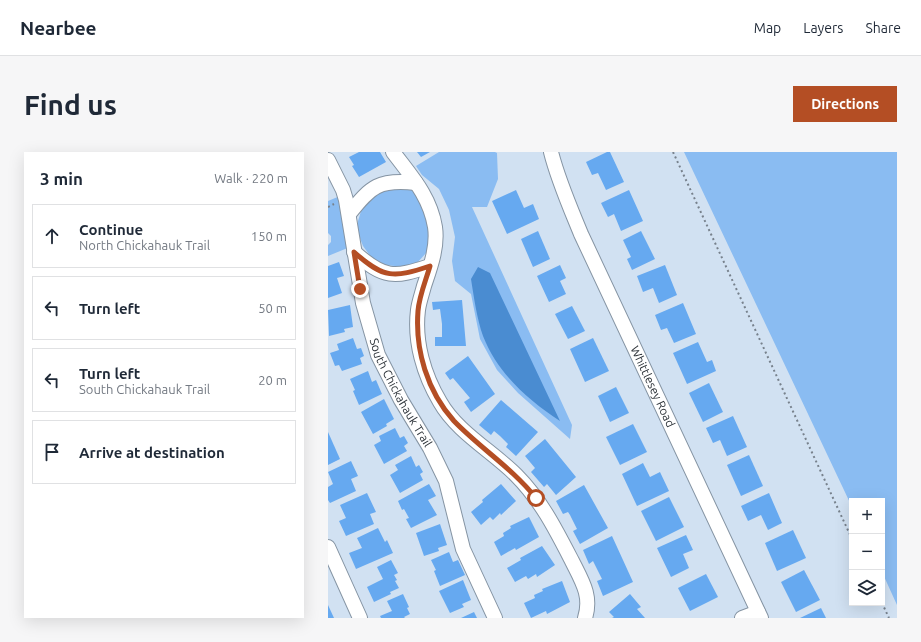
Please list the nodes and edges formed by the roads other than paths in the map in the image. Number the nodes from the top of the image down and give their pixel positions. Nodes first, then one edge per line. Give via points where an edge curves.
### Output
1 (392, 152) edge
2 (551, 152) edge
3 (328, 160) edge
4 (416, 183) junction
5 (349, 214) junction
6 (354, 252) junction
7 (430, 266) junction
8 (328, 547) edge
9 (332, 566) edge
10 (760, 615) edge
11 (360, 618) edge
12 (494, 618) edge
13 (585, 618) edge
14 (742, 618) edge

1 - 4 street
2 - 10 street, Whittlesey Road via 581,234
3 - 5 street, South Chickahauk Trail via 343,190
4 - 5 street via 390,182 378,186 367,193
4 - 7 street via 426,197 435,228 435,244
5 - 6 street, South Chickahauk Trail
6 - 7 street via 381,272 393,275
6 - 12 street, South Chickahauk Trail via 366,318 378,355 438,463 446,482 463,549
7 - 13 street via 418,309 418,340 432,388 455,421 515,474 553,524 583,583 587,595
8 - 9 street
9 - 11 street
10 - 14 street

